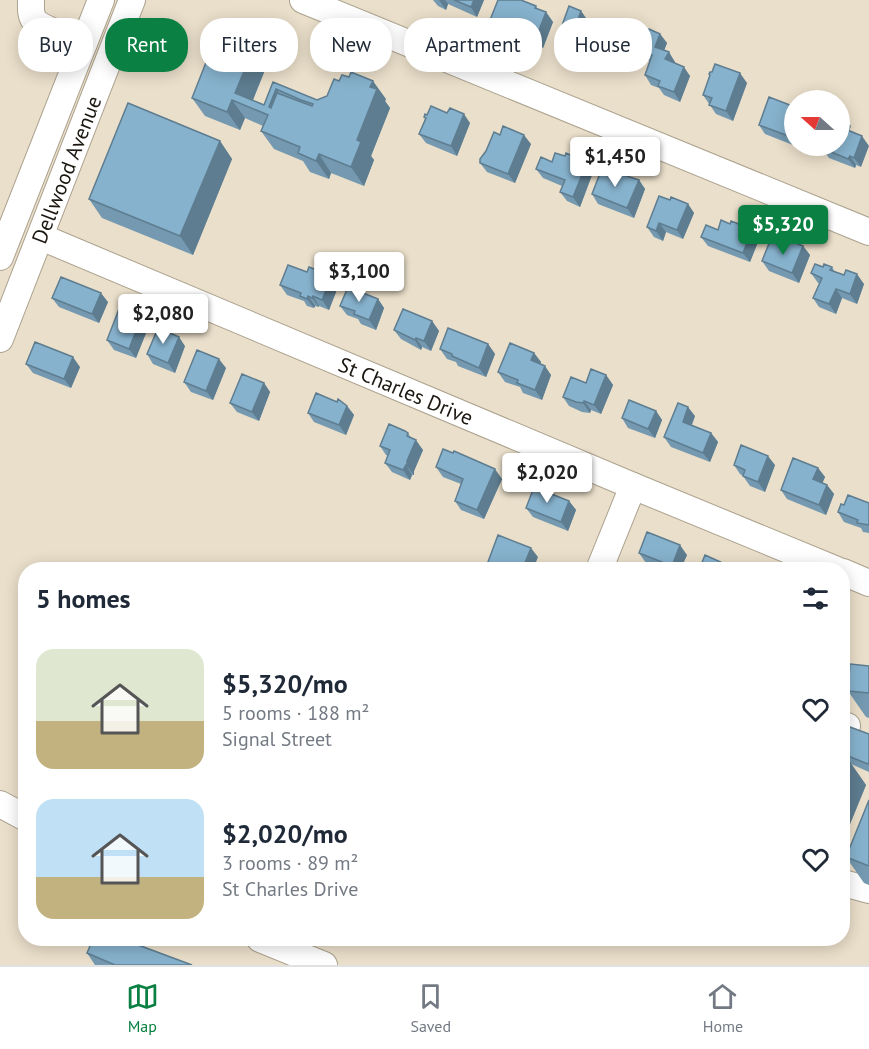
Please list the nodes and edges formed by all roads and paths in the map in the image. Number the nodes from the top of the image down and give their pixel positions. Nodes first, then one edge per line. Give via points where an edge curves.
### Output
1 (31, 0) edge
2 (101, 0) edge
3 (132, 0) edge
4 (303, 0) edge
5 (343, 8) edge
6 (33, 18) edge
7 (93, 20) edge
8 (73, 72) edge
9 (869, 232) edge
10 (41, 237) junction
11 (0, 257) edge
12 (0, 339) edge
13 (633, 486) junction
14 (602, 562) edge
15 (818, 562) edge
16 (850, 575) edge
17 (869, 583) edge
18 (0, 804) edge
19 (18, 814) edge
20 (850, 885) edge
21 (869, 890) edge
22 (277, 946) edge
23 (324, 965) edge

1 - 6 street
2 - 7 street, Dellwood Avenue
3 - 10 street, Dellwood Avenue
4 - 5 street
5 - 9 street
8 - 11 street, Dellwood Avenue
10 - 12 street, Dellwood Avenue
10 - 13 street, St Charles Drive
13 - 14 street
13 - 15 street, St Charles Drive
16 - 17 street
18 - 19 street
20 - 21 street
22 - 23 street

